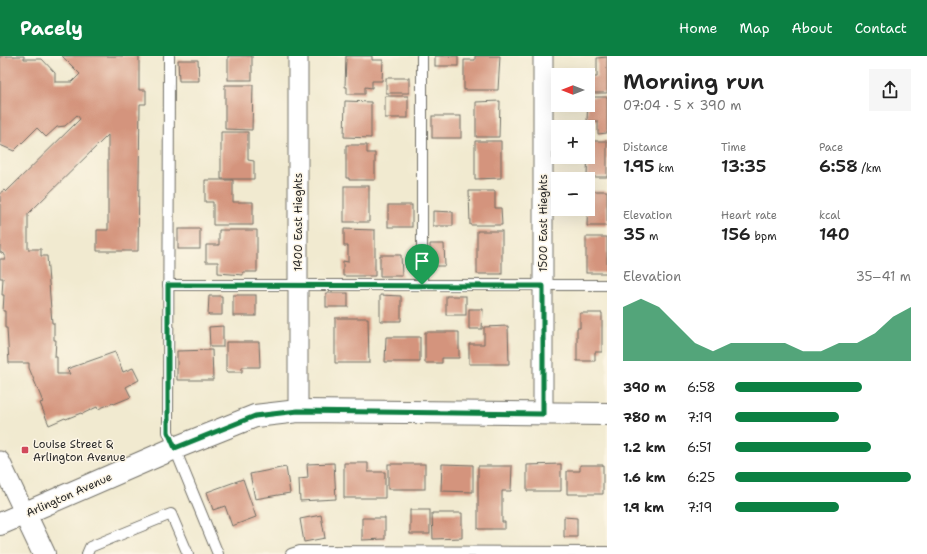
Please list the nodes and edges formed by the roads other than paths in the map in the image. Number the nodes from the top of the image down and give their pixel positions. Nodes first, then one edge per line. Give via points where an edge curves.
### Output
1 (169, 56) edge
2 (298, 56) edge
3 (422, 56) edge
4 (543, 56) edge
5 (168, 285) junction
6 (422, 285) junction
7 (607, 285) edge
8 (298, 286) junction
9 (543, 286) junction
10 (298, 411) junction
11 (543, 414) junction
12 (607, 414) edge
13 (175, 448) junction
14 (0, 460) edge
15 (25, 514) junction
16 (0, 524) edge
17 (607, 552) edge
18 (44, 554) edge
19 (87, 554) edge
20 (188, 554) edge
21 (218, 554) edge
22 (291, 554) edge

1 - 5 lane
2 - 8 street, 1400 East Hieghts
3 - 6 lane
4 - 9 street, 1500 East Hieghts
5 - 8 lane
5 - 13 lane via 168,432
6 - 8 lane
6 - 9 lane
7 - 9 lane
8 - 10 street, 1400 East Hieghts
9 - 11 street, 1500 East Hieghts
10 - 11 street, Arlington Avenue
10 - 13 street, Arlington Avenue via 255,416
11 - 12 street, Arlington Avenue
13 - 15 street, Arlington Avenue
13 - 21 lane
14 - 15 street
15 - 16 street, Arlington Avenue
15 - 18 street
17 - 22 lane via 300,551
19 - 20 lane via 90,547 171,514

